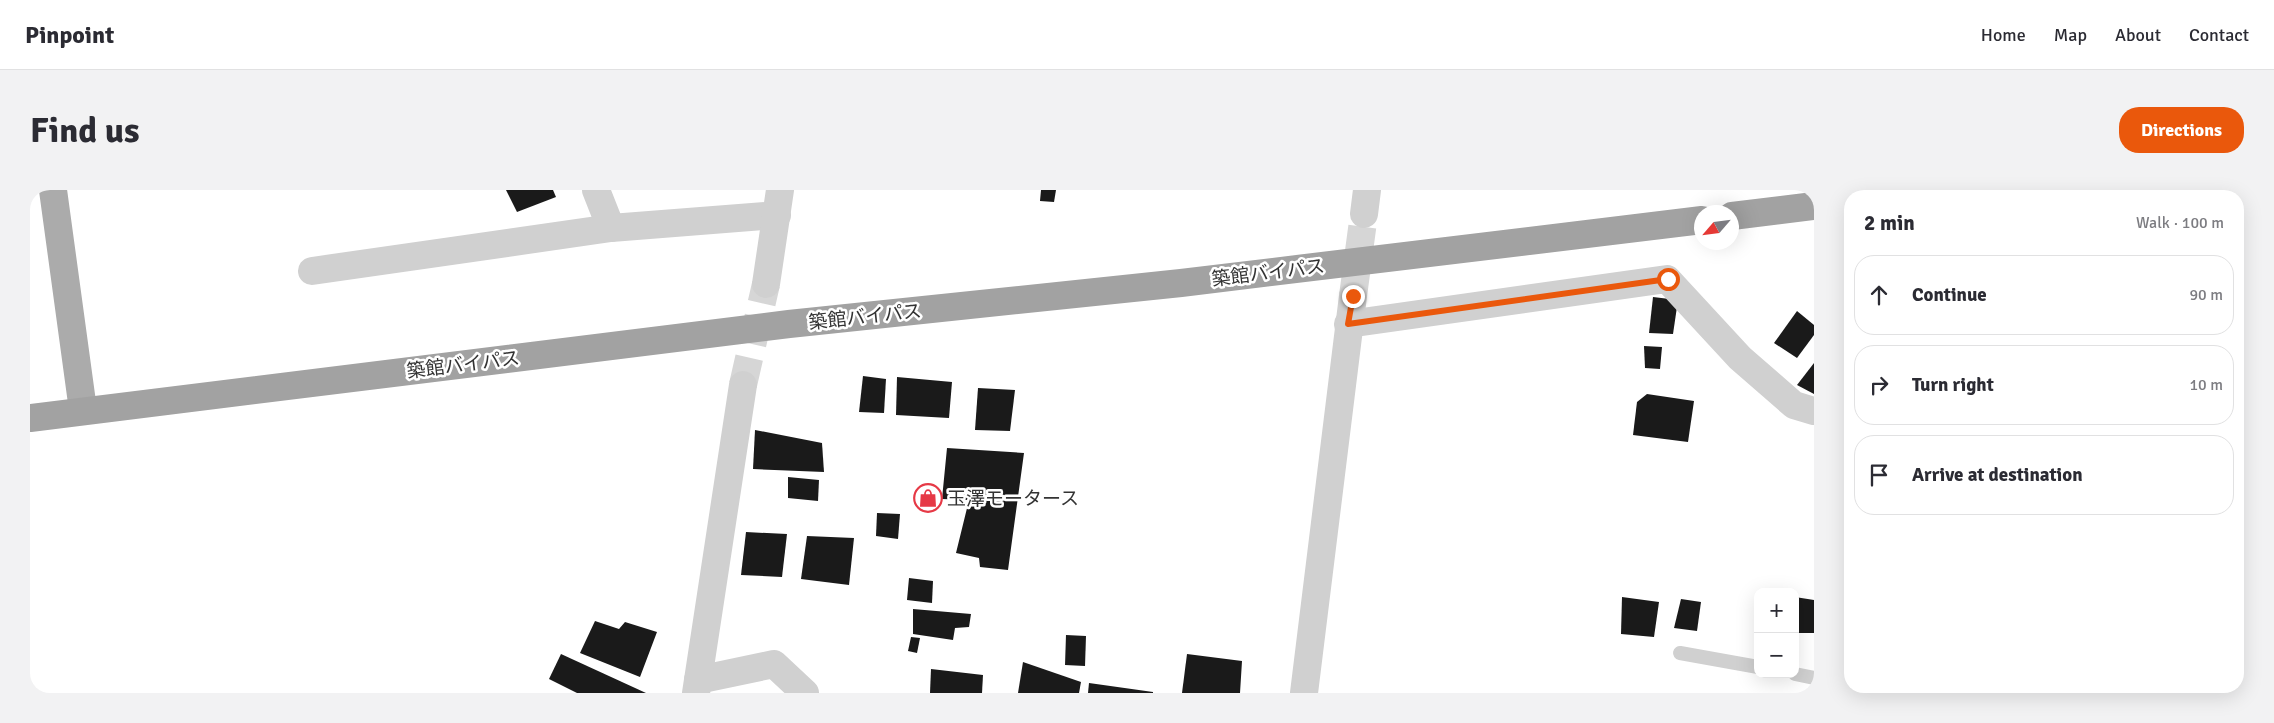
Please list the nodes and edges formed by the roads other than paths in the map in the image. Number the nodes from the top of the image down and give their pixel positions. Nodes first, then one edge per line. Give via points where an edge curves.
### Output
1 (53, 190) edge
2 (596, 190) edge
3 (779, 203) edge
4 (1814, 206) edge
5 (1739, 215) edge
6 (1694, 221) edge
7 (611, 228) junction
8 (312, 271) dead end
9 (766, 284) tunnel mouth
10 (1353, 296) tunnel mouth
11 (1348, 324) junction
12 (743, 384) tunnel mouth
13 (83, 410) junction
14 (1814, 411) edge
15 (30, 418) edge
16 (1680, 653) dead end
17 (1754, 666) edge
18 (1799, 675) edge
19 (1814, 678) edge
20 (697, 686) edge
21 (805, 693) edge
22 (1304, 693) edge

1 - 13 main road
2 - 7 street
3 - 7 street
3 - 9 street
4 - 5 highway
6 - 13 highway, 築館バイパス via 1181,283 779,325
7 - 8 street
10 - 11 street
11 - 14 street via 1668,279 1740,358 1794,405
11 - 22 street
12 - 20 street
13 - 15 highway, 築館バイパス
16 - 17 lane
18 - 19 lane
20 - 21 street via 774,664

